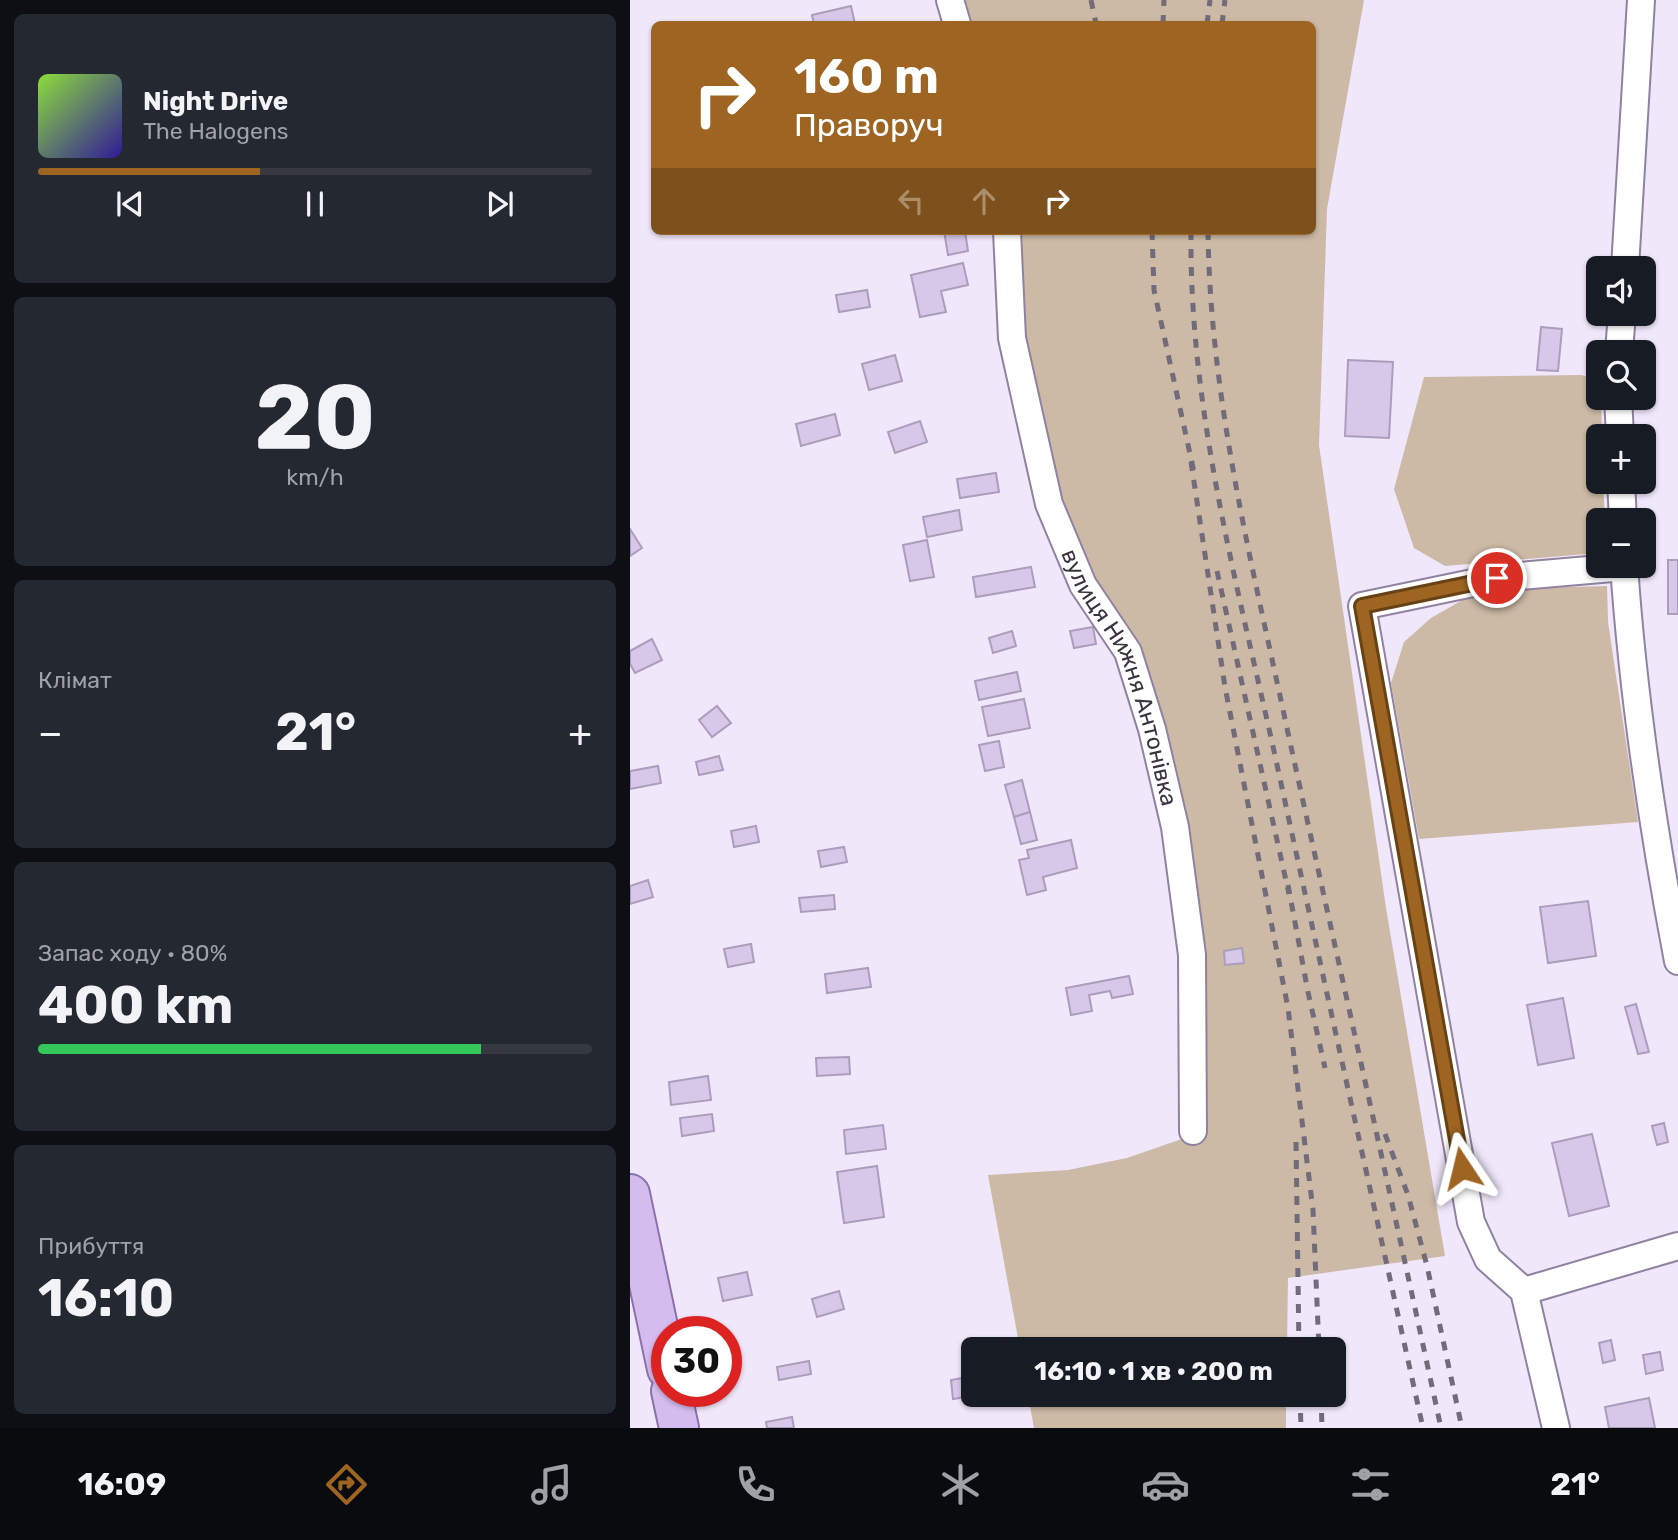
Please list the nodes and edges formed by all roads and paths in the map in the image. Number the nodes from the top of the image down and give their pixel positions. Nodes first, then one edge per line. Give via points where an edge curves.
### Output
1 (950, 0) edge
2 (1642, 0) edge
3 (956, 21) edge
4 (1007, 235) edge
5 (1626, 256) edge
6 (1586, 570) edge
7 (1625, 578) edge
8 (1678, 961) edge
9 (1193, 1131) dead end
10 (630, 1194) edge
11 (1678, 1246) edge
12 (1524, 1291) junction
13 (656, 1316) edge
14 (674, 1407) edge
15 (679, 1428) edge
16 (1556, 1428) edge

1 - 3 street
2 - 5 street
4 - 9 street, вулиця Нижня Антонівка via 1012,338 1049,504 1083,585 1128,652 1175,827 1192,955
6 - 12 street via 1497,578 1362,606 1471,1222 1488,1259
7 - 8 street via 1634,696
10 - 13 main road
11 - 12 street
12 - 16 street
14 - 15 main road

